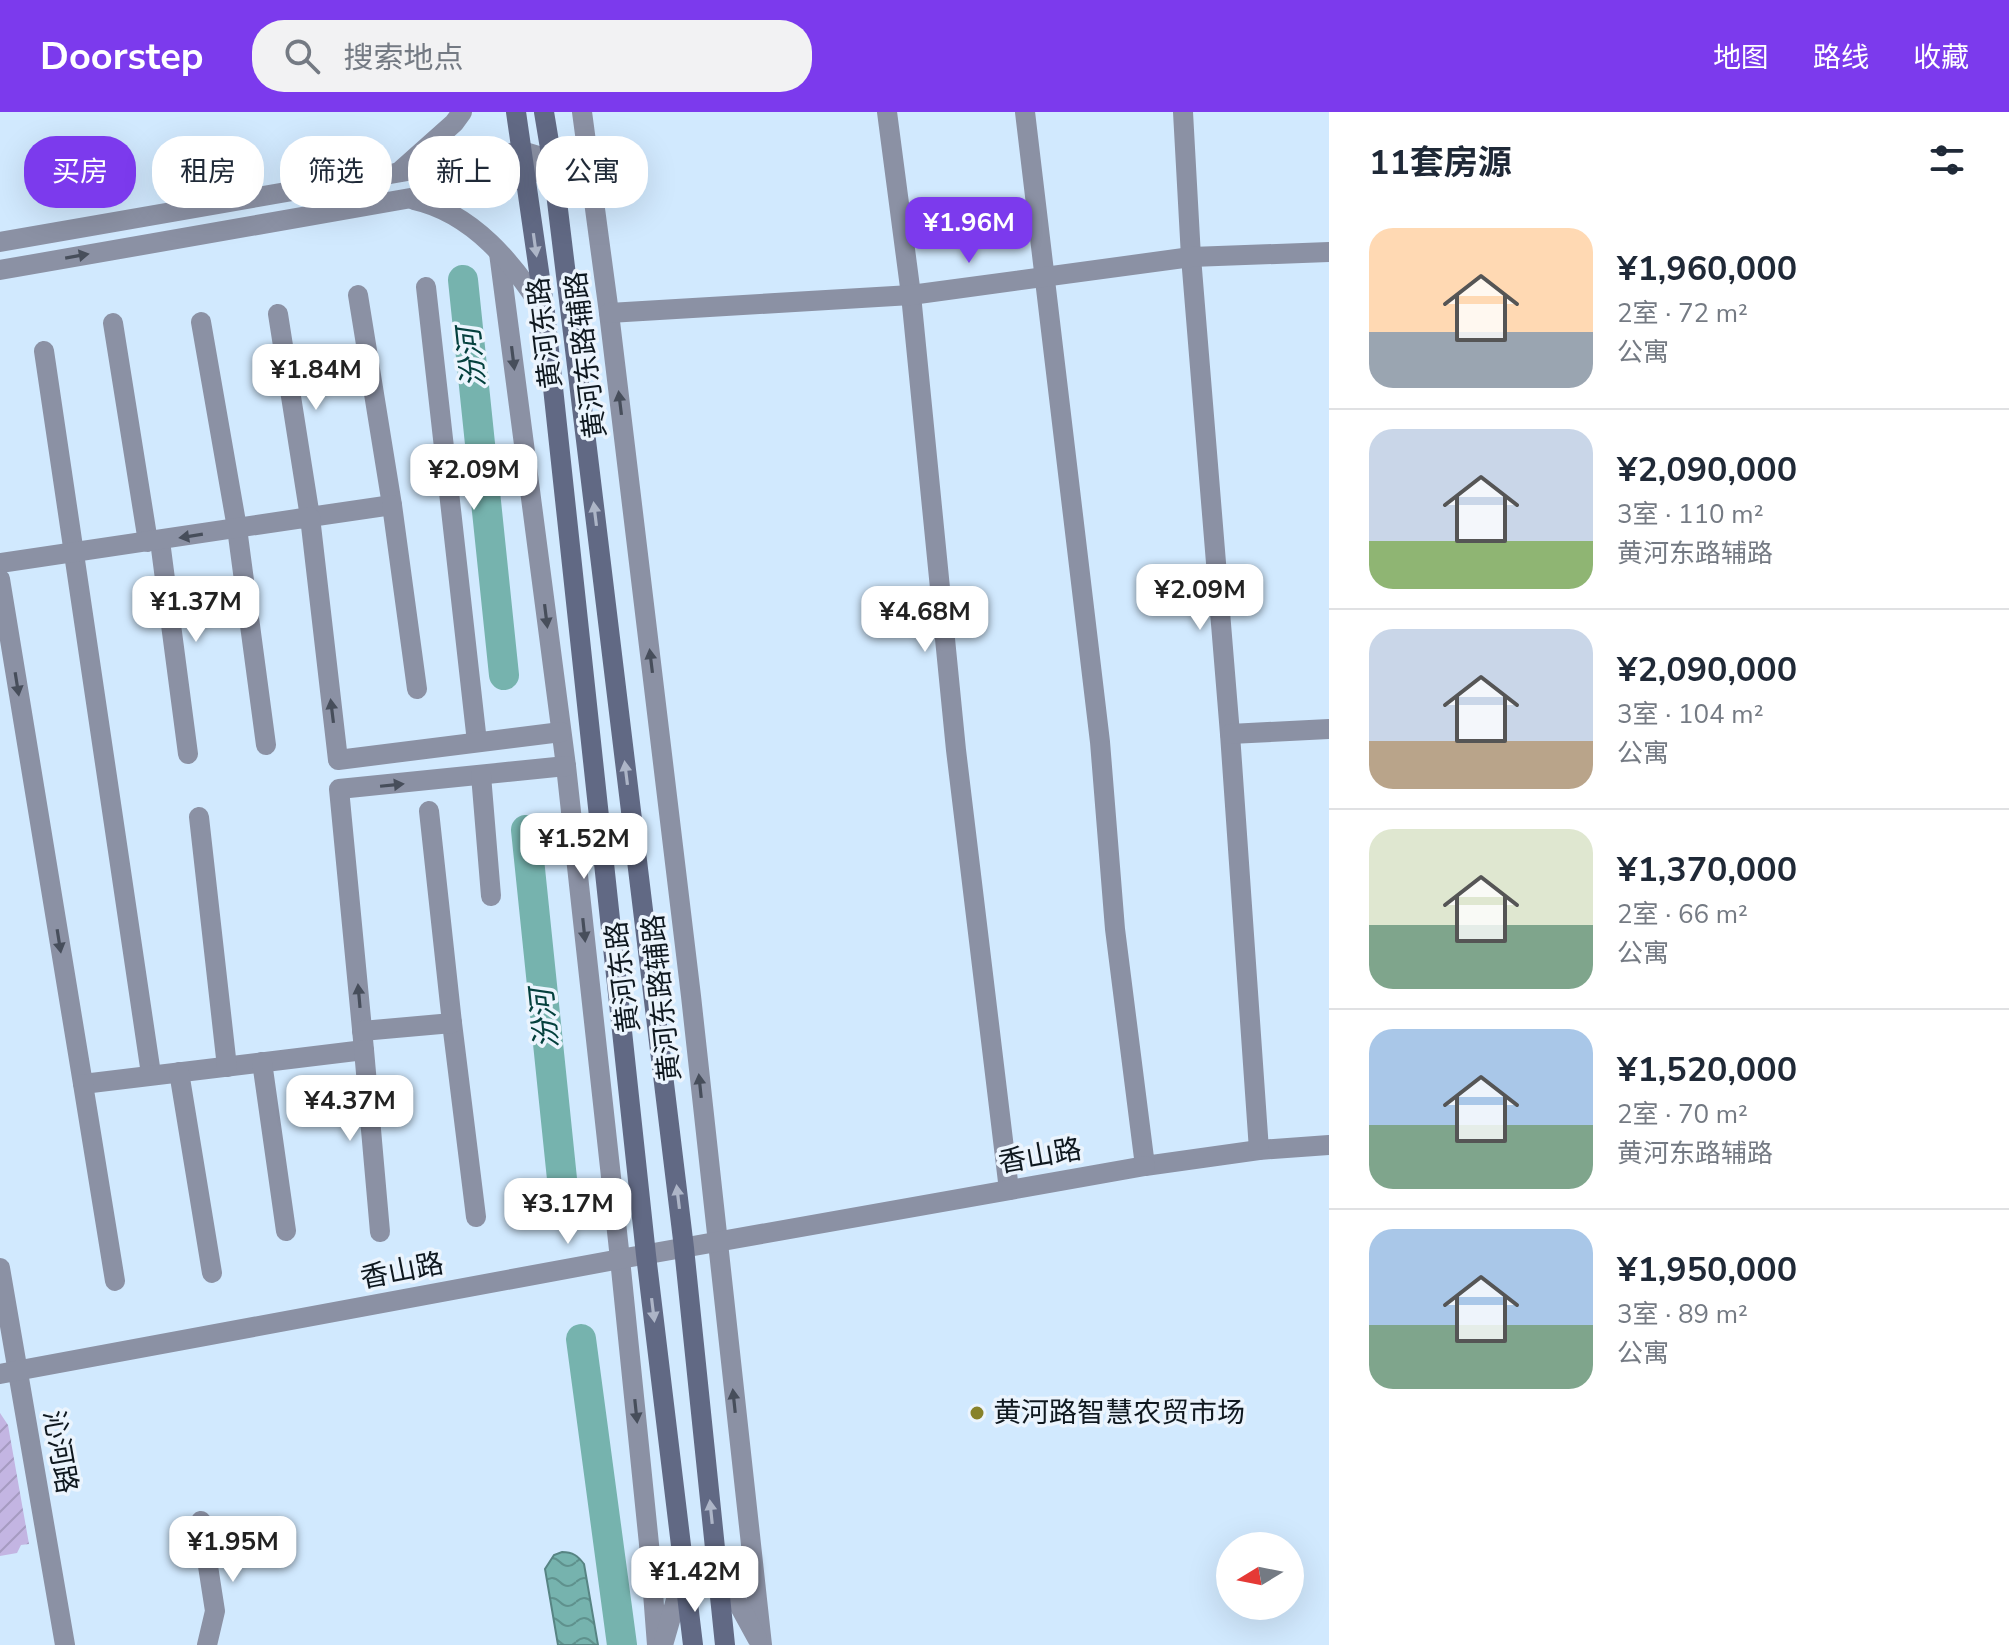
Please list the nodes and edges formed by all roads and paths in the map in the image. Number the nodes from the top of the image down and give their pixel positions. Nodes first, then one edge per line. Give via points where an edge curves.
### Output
1 (462, 112) edge
2 (516, 112) edge
3 (544, 112) edge
4 (582, 112) edge
5 (887, 112) edge
6 (1025, 112) edge
7 (1183, 112) edge
8 (548, 136) edge
9 (586, 136) edge
10 (522, 151) junction
11 (536, 155) edge
12 (536, 171) edge
13 (399, 172) junction
14 (525, 178) junction
15 (403, 197) junction
16 (558, 208) edge
17 (596, 208) edge
18 (0, 242) edge
19 (1329, 252) edge
20 (499, 253) junction
21 (1191, 257) junction
22 (0, 270) edge
23 (1046, 276) junction
24 (426, 287) dead end
25 (358, 295) dead end
26 (911, 295) junction
27 (545, 313) junction
28 (609, 313) junction
29 (278, 314) dead end
30 (201, 322) dead end
31 (113, 323) dead end
32 (44, 351) dead end
33 (392, 505) junction
34 (310, 517) junction
35 (237, 528) junction
36 (154, 541) junction
37 (73, 554) junction
38 (0, 563) edge
39 (0, 579) edge
40 (417, 689) dead end
41 (1329, 729) edge
42 (561, 732) junction
43 (1230, 734) junction
44 (477, 742) junction
45 (266, 745) dead end
46 (188, 754) dead end
47 (566, 766) junction
48 (481, 775) junction
49 (429, 811) dead end
50 (199, 817) dead end
51 (491, 896) dead end
52 (452, 1023) junction
53 (363, 1041) junction
54 (262, 1062) junction
55 (227, 1067) junction
56 (179, 1072) junction
57 (151, 1074) junction
58 (83, 1084) junction
59 (1329, 1145) edge
60 (1259, 1150) junction
61 (1145, 1166) junction
62 (1009, 1190) junction
63 (476, 1217) dead end
64 (286, 1231) dead end
65 (380, 1232) dead end
66 (716, 1243) junction
67 (684, 1248) junction
68 (646, 1255) junction
69 (620, 1259) junction
70 (0, 1268) edge
71 (212, 1273) dead end
72 (115, 1281) dead end
73 (9, 1372) edge
74 (201, 1521) dead end
75 (717, 1565) junction
76 (685, 1570) junction
77 (65, 1645) edge
78 (207, 1645) edge
79 (660, 1645) edge
80 (693, 1645) edge
81 (725, 1645) edge
82 (761, 1645) edge

1 - 13 street
2 - 10 main road, 黄河东路
3 - 8 main road, 黄河东路
4 - 9 street, 黄河东路辅路
5 - 26 street
6 - 23 street
7 - 21 street
10 - 11 street
10 - 13 street
10 - 14 main road, 黄河东路
12 - 14 street
13 - 18 street
14 - 15 street
14 -> 27 main road, 黄河东路
15 - 20 street via 436,205 473,227
22 -> 15 street
67 -> 16 main road, 黄河东路
17 - 28 street, 黄河东路辅路
19 - 21 street
20 - 27 street
20 -> 42 street
21 - 23 street
21 - 43 street
23 - 26 street
23 - 61 street
24 - 44 street
25 - 33 street
26 - 28 street
26 - 62 street via 956,750
27 - 68 main road, 黄河东路
66 -> 28 street, 黄河东路辅路
29 - 34 street
30 - 35 street
31 - 36 street
32 - 37 street
33 - 34 street
33 - 40 street
34 - 35 street
44 -> 34 street via 338,760
35 -> 36 street
35 - 45 street
36 - 37 street
36 - 46 street
37 - 38 street
37 - 57 street
39 -> 58 street
41 - 43 street
42 - 44 street
42 - 47 street
43 - 60 street
47 - 48 street
47 -> 69 street
48 - 51 street
53 -> 48 street via 339,789
49 - 52 street
50 - 55 street
52 - 53 street
52 - 63 street
53 - 54 street
53 - 65 street
54 - 55 street
54 - 64 street
55 - 56 street
56 - 57 street
56 - 71 street
57 - 58 street
58 - 72 street
59 - 60 street, 香山路
60 - 61 street, 香山路
61 - 62 street, 香山路
62 - 66 street, 香山路
66 - 67 street, 香山路
82 -> 66 street, 黄河东路辅路
67 - 68 street, 香山路
75 -> 67 main road, 黄河东路
68 - 69 street, 香山路
68 -> 76 main road, 黄河东路
69 - 73 street, 香山路
69 -> 79 street
70 - 73 street, 沁河路
73 - 77 street, 沁河路
74 - 78 street via 215,1611
75 - 81 main road, 黄河东路
75 - 82 street
76 - 79 street
76 - 80 main road, 黄河东路

